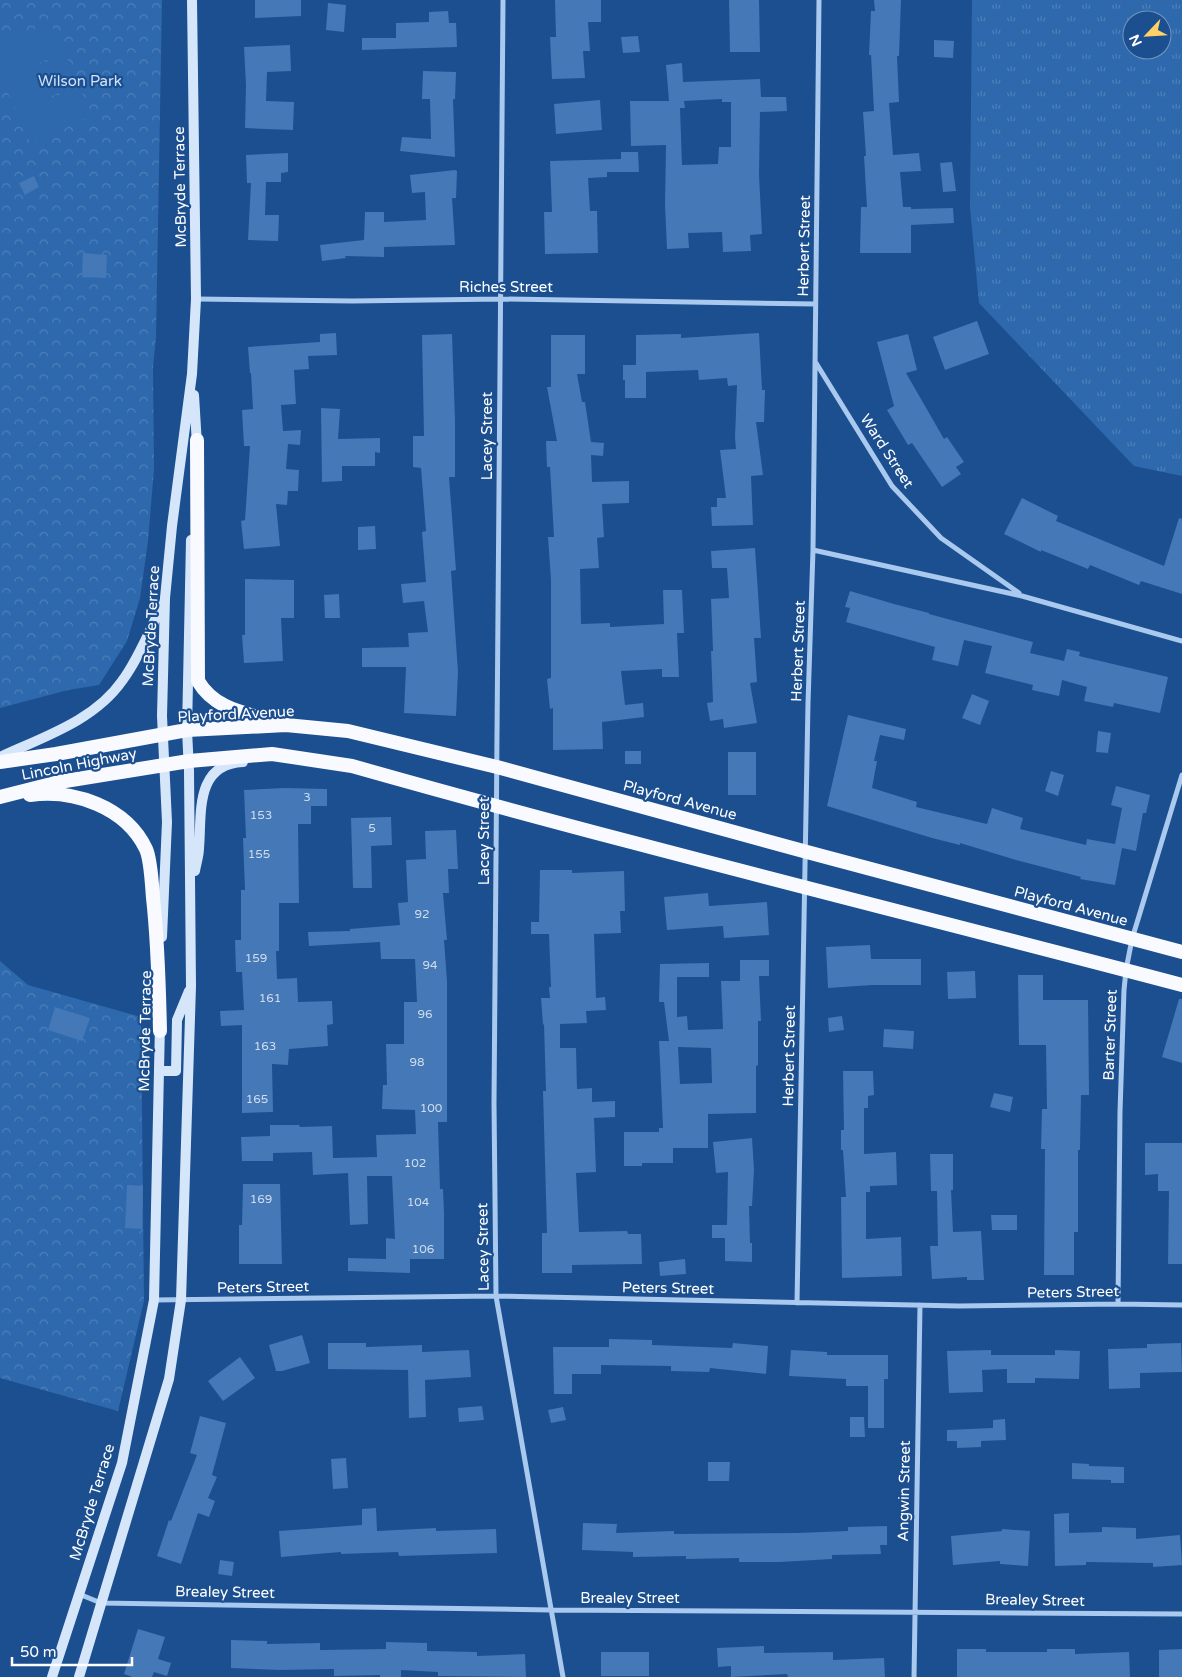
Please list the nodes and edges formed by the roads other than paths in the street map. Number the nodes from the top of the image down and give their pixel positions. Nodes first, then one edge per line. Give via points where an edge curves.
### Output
1 (192, 0) edge
2 (503, 0) edge
3 (819, 0) edge
4 (196, 299) junction
5 (501, 299) junction
6 (815, 304) junction
7 (816, 363) junction
8 (192, 374) junction
9 (197, 440) junction
10 (813, 550) junction
11 (1022, 596) junction
12 (165, 598) junction
13 (1182, 642) edge
14 (286, 726) junction
15 (187, 730) junction
16 (163, 735) junction
17 (0, 756) edge
18 (189, 760) junction
19 (0, 762) edge
20 (332, 762) junction
21 (164, 765) junction
22 (497, 767) junction
23 (1182, 775) edge
24 (0, 798) edge
25 (497, 807) junction
26 (807, 852) junction
27 (805, 888) junction
28 (190, 892) junction
29 (1132, 939) junction
30 (1182, 952) edge
31 (1126, 970) junction
32 (1182, 984) edge
33 (191, 986) junction
34 (160, 1031) junction
35 (159, 1071) junction
36 (496, 1296) junction
37 (154, 1300) junction
38 (181, 1300) junction
39 (797, 1302) junction
40 (1118, 1304) junction
41 (920, 1305) junction
42 (1182, 1305) edge
43 (79, 1594) junction
44 (101, 1603) junction
45 (551, 1610) junction
46 (914, 1612) junction
47 (1182, 1614) edge
48 (52, 1677) edge
49 (78, 1677) edge
50 (563, 1677) edge
51 (914, 1677) edge

1 - 4 main road, McBryde Terrace
2 - 5 street, Lacey Street
3 - 6 street, Herbert Street
4 - 5 street, Riches Street
4 - 8 main road, McBryde Terrace
5 - 6 street, Riches Street
5 - 22 street, Lacey Street
6 - 7 street, Herbert Street
7 - 10 street, Herbert Street
7 - 11 street, Ward Street via 892,486 941,538
8 - 9 main road, McBryde Terrace
8 - 12 main road, McBryde Terrace
9 - 14 highway via 198,681 218,703
9 - 15 main road, McBryde Terrace via 191,525
10 - 11 street, Ward Street
10 - 26 street, Herbert Street
11 - 13 street, Ward Street
12 - 16 main road, McBryde Terrace
12 - 17 main road via 123,681 108,698 70,725
14 - 15 highway, Playford Avenue
14 - 22 highway, Playford Avenue via 348,732
15 - 16 highway, Playford Avenue
15 - 18 main road, McBryde Terrace
16 - 19 highway, Lincoln Highway
16 - 21 main road, McBryde Terrace
18 - 20 highway via 272,754
18 - 21 highway
18 - 28 main road, McBryde Terrace
20 - 25 highway
20 - 28 main road via 236,762 219,770 208,782 200,804 199,850
21 - 24 highway, Lincoln Highway via 59,782
21 - 34 main road, McBryde Terrace via 167,822
22 - 25 street, Lacey Street
22 - 26 highway, Playford Avenue
23 - 29 street, Barter Street
24 - 34 highway via 38,794 76,796 104,807 128,823 146,850 152,885 158,942
25 - 27 highway
25 - 36 street, Lacey Street
26 - 27 street, Herbert Street
26 - 29 highway, Playford Avenue
27 - 31 highway
27 - 39 street, Herbert Street
28 - 33 main road, McBryde Terrace
29 - 30 highway, Playford Avenue
29 - 31 street, Barter Street
31 - 32 highway
31 - 40 street, Barter Street via 1120,1112
33 - 35 main road via 177,1020 176,1071
33 - 38 main road, McBryde Terrace
34 - 35 main road, McBryde Terrace
35 - 37 main road, McBryde Terrace
36 - 38 street, Peters Street
36 - 39 street, Peters Street
36 - 45 street, Lacey Street
37 - 38 street, Peters Street
37 - 43 main road, McBryde Terrace via 122,1463
38 - 44 main road, McBryde Terrace via 169,1379
39 - 41 street, Peters Street
40 - 41 street, Peters Street
40 - 42 street, Peters Street
41 - 46 street, Angwin Street
43 - 44 street, Brealey Street
43 - 48 main road, McBryde Terrace
44 - 45 street, Brealey Street
44 - 49 main road, McBryde Terrace
45 - 46 street, Brealey Street
45 - 50 street, Lacey Street
46 - 47 street, Brealey Street
46 - 51 street, Angwin Street

